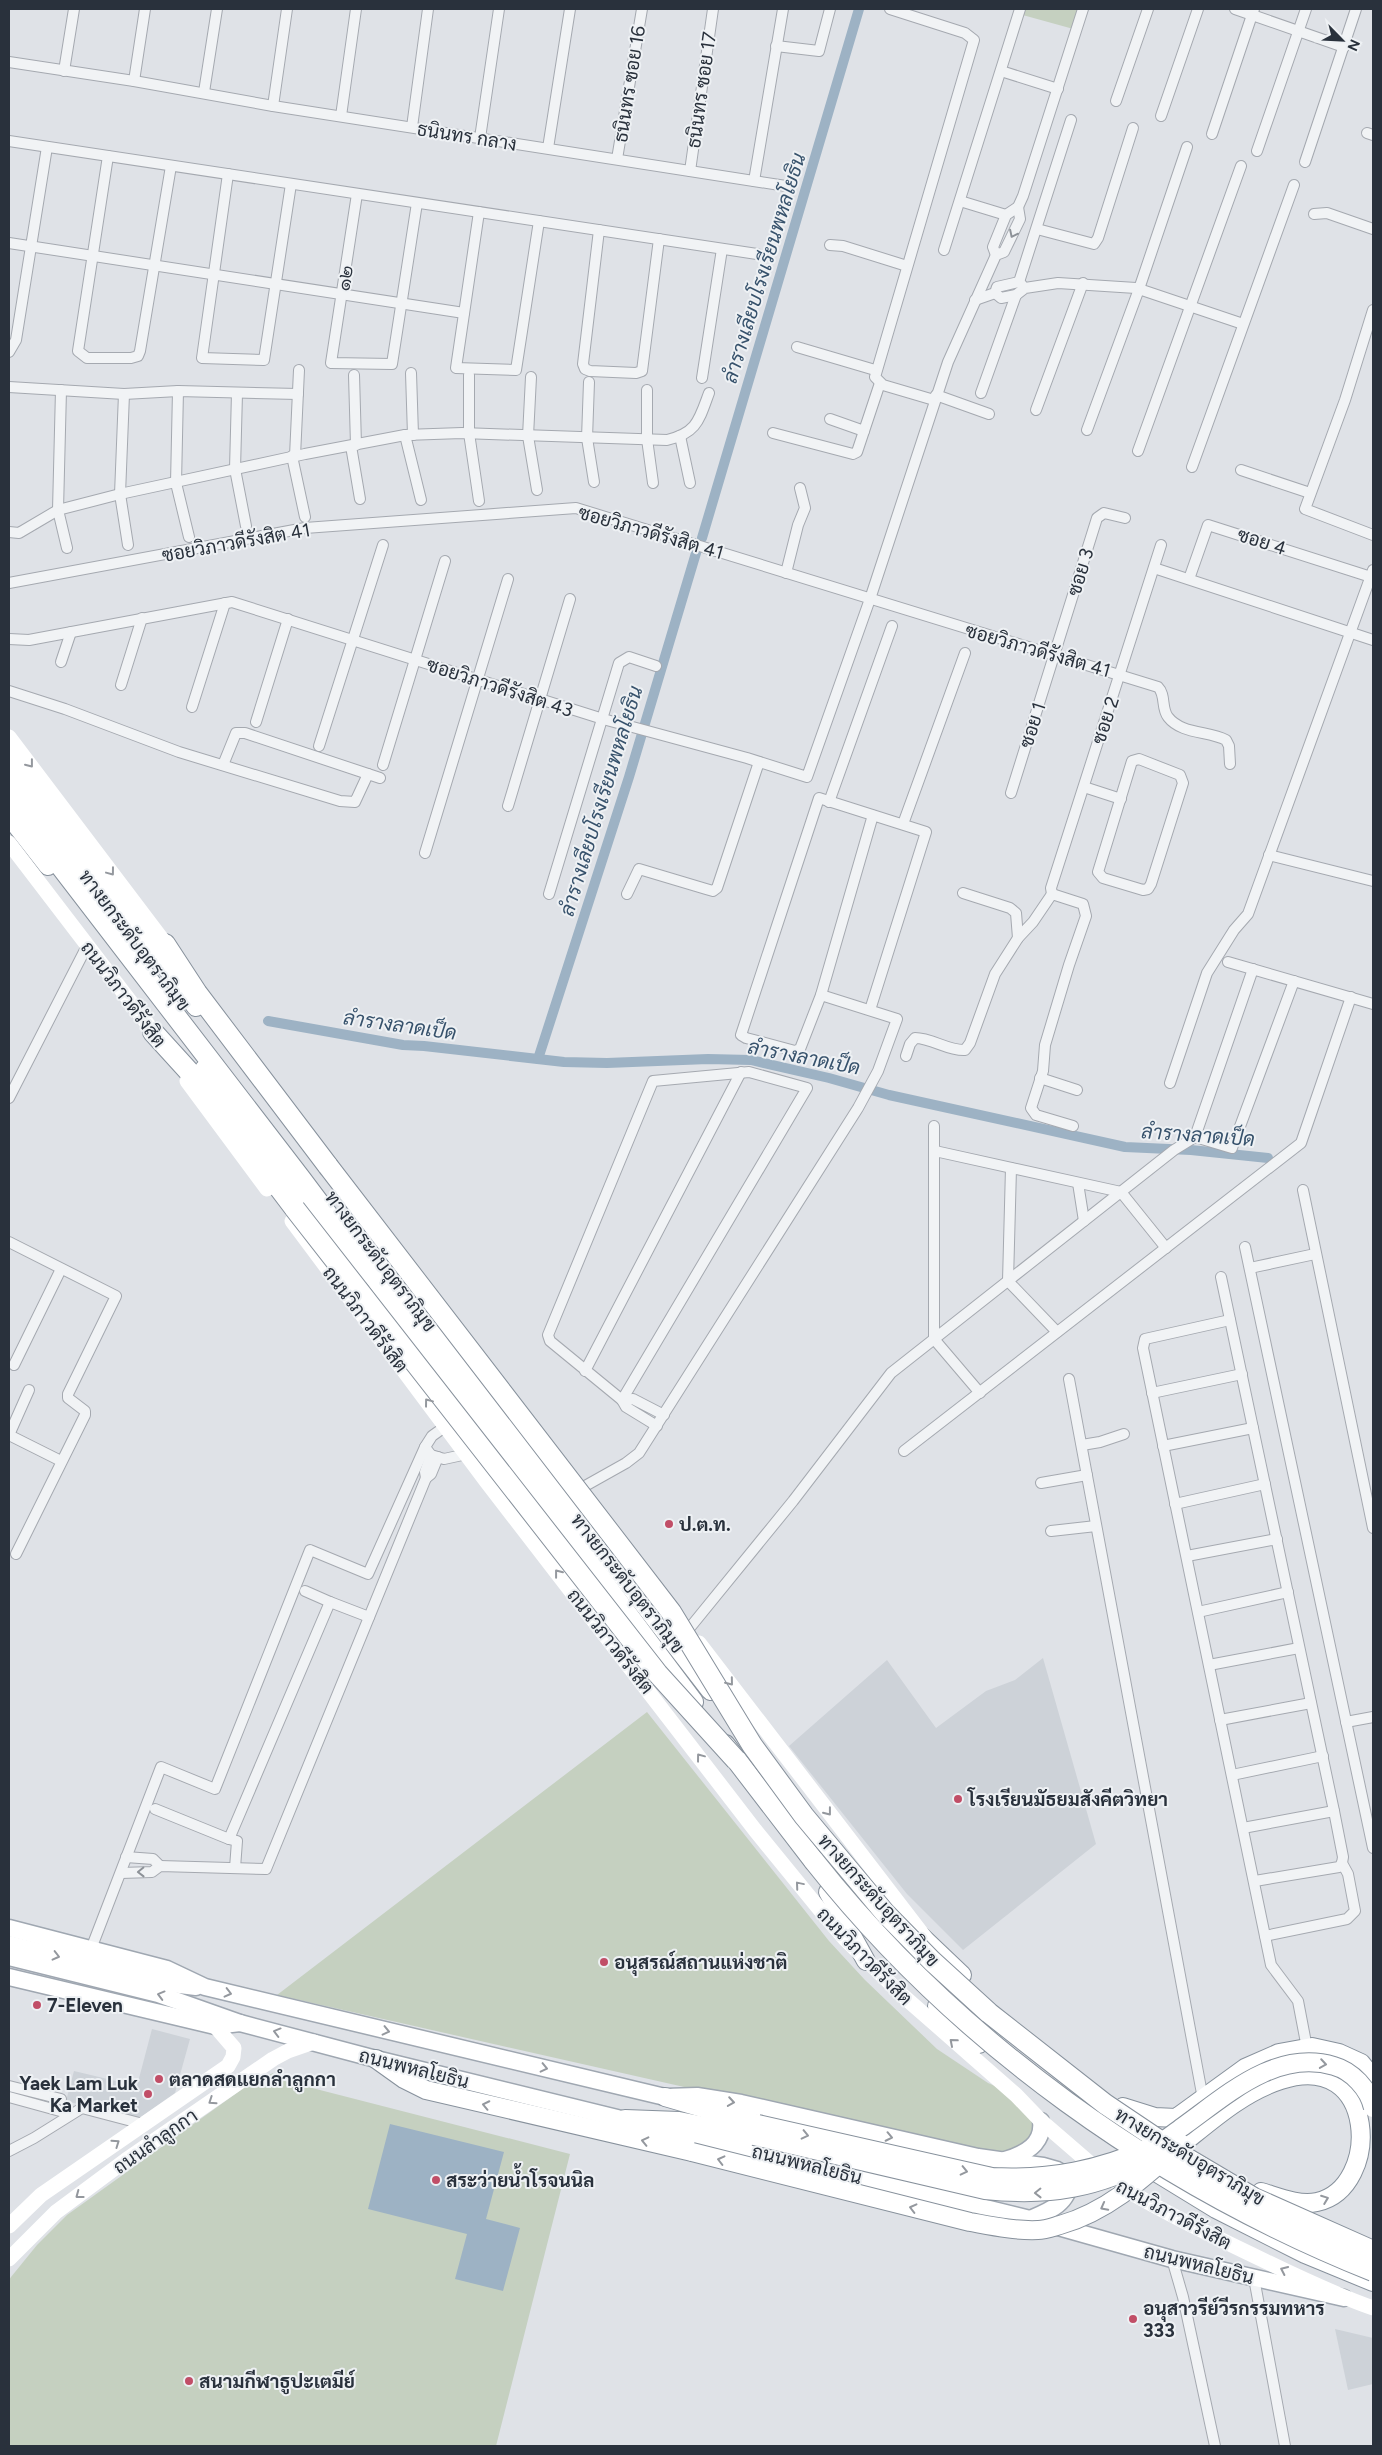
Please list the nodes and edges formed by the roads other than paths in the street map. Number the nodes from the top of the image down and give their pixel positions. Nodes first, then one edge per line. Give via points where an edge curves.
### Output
1 (74, 9) edge
2 (145, 9) edge
3 (217, 9) edge
4 (287, 9) edge
5 (356, 9) edge
6 (428, 9) edge
7 (499, 9) edge
8 (570, 9) edge
9 (642, 9) edge
10 (713, 9) edge
11 (783, 9) edge
12 (830, 9) edge
13 (890, 9) edge
14 (1020, 9) edge
15 (1083, 9) edge
16 (1148, 9) edge
17 (1198, 9) edge
18 (1235, 9) edge
19 (1306, 9) edge
20 (1356, 9) edge
21 (1253, 12) edge
22 (1298, 31) junction
23 (776, 46) junction
24 (1344, 47) junction
25 (9, 62) edge
26 (64, 71) junction
27 (1001, 71) junction
28 (134, 81) junction
29 (1058, 89) junction
30 (204, 92) junction
31 (1116, 101) dead end
32 (273, 106) junction
33 (341, 116) junction
34 (1162, 116) dead end
35 (1071, 120) dead end
36 (412, 127) junction
37 (1133, 128) dead end
38 (1212, 134) dead end
39 (480, 138) junction
40 (9, 141) edge
41 (47, 147) junction
42 (1187, 147) dead end
43 (548, 148) junction
44 (1257, 151) dead end
45 (108, 156) junction
46 (617, 159) junction
47 (1305, 162) dead end
48 (171, 166) junction
49 (1241, 166) dead end
50 (690, 171) junction
51 (228, 174) junction
52 (754, 181) junction
53 (291, 184) junction
54 (1294, 185) dead end
55 (786, 186) dead end
56 (357, 194) junction
57 (960, 201) junction
58 (417, 203) junction
59 (1018, 207) junction
60 (479, 212) junction
61 (1314, 214) dead end
62 (1006, 215) junction
63 (539, 221) junction
64 (1037, 229) junction
65 (1373, 229) edge
66 (599, 230) junction
67 (659, 240) junction
68 (9, 243) edge
69 (830, 245) dead end
70 (32, 246) junction
71 (722, 249) junction
72 (944, 250) dead end
73 (757, 254) dead end
74 (996, 255) junction
75 (92, 256) junction
76 (155, 266) junction
77 (907, 266) junction
78 (213, 274) junction
79 (1083, 283) junction
80 (276, 284) junction
81 (1022, 285) junction
82 (1139, 289) junction
83 (995, 293) junction
84 (341, 294) junction
85 (1016, 295) junction
86 (975, 300) junction
87 (402, 304) junction
88 (1190, 305) junction
89 (1373, 310) edge
90 (464, 313) junction
91 (1242, 324) junction
92 (797, 347) dead end
93 (9, 352) edge
94 (299, 370) dead end
95 (875, 370) junction
96 (411, 373) dead end
97 (354, 375) dead end
98 (469, 375) dead end
99 (531, 377) dead end
100 (702, 378) dead end
101 (589, 382) dead end
102 (880, 383) junction
103 (9, 387) edge
104 (61, 390) junction
105 (646, 390) dead end
106 (178, 391) junction
107 (237, 393) junction
108 (709, 393) dead end
109 (981, 393) dead end
110 (124, 394) junction
111 (298, 394) junction
112 (935, 398) junction
113 (1036, 410) dead end
114 (989, 414) dead end
115 (830, 419) dead end
116 (1087, 430) dead end
117 (864, 431) junction
118 (469, 433) junction
119 (772, 433) dead end
120 (409, 435) junction
121 (528, 436) junction
122 (680, 436) junction
123 (587, 438) junction
124 (647, 439) junction
125 (353, 445) junction
126 (1138, 451) dead end
127 (294, 456) junction
128 (1192, 467) dead end
129 (234, 470) junction
130 (1241, 470) dead end
131 (594, 482) dead end
132 (176, 483) junction
133 (654, 483) dead end
134 (690, 483) dead end
135 (800, 488) dead end
136 (536, 490) dead end
137 (1310, 493) junction
138 (120, 494) junction
139 (360, 499) dead end
140 (421, 500) dead end
141 (478, 501) dead end
142 (58, 510) junction
143 (306, 518) dead end
144 (1125, 518) dead end
145 (246, 526) dead end
146 (9, 532) edge
147 (1373, 535) edge
148 (189, 537) dead end
149 (128, 545) dead end
150 (383, 545) dead end
151 (1160, 545) dead end
152 (66, 548) dead end
153 (446, 561) dead end
154 (1154, 568) junction
155 (786, 573) junction
156 (1372, 574) edge
157 (508, 579) dead end
158 (1189, 579) junction
159 (9, 583) edge
160 (570, 599) dead end
161 (870, 599) junction
162 (225, 603) junction
163 (142, 618) junction
164 (288, 620) junction
165 (892, 626) dead end
166 (71, 632) junction
167 (1350, 632) junction
168 (9, 639) edge
169 (352, 640) junction
170 (1373, 640) edge
171 (965, 653) dead end
172 (1054, 656) junction
173 (416, 660) junction
174 (61, 662) dead end
175 (656, 666) dead end
176 (1120, 674) junction
177 (477, 679) junction
178 (121, 685) dead end
179 (9, 691) edge
180 (541, 700) junction
181 (192, 707) dead end
182 (603, 719) junction
183 (256, 722) dead end
184 (9, 738) edge
185 (319, 746) dead end
186 (9, 758) edge
187 (759, 762) junction
188 (1230, 764) dead end
189 (223, 765) junction
190 (384, 765) dead end
191 (368, 774) junction
192 (9, 776) edge
193 (380, 778) dead end
194 (1084, 787) junction
195 (1010, 793) dead end
196 (9, 799) edge
197 (1121, 799) junction
198 (829, 802) junction
199 (61, 805) junction
200 (508, 806) dead end
201 (873, 815) junction
202 (9, 816) edge
203 (903, 824) junction
204 (9, 844) edge
205 (424, 853) dead end
206 (1269, 855) junction
207 (96, 872) junction
208 (1373, 881) edge
209 (963, 893) dead end
210 (548, 894) dead end
211 (627, 894) dead end
212 (1052, 894) junction
213 (1018, 938) junction
214 (88, 944) junction
215 (165, 944) junction
216 (1228, 962) dead end
217 (1253, 969) junction
218 (1294, 981) junction
219 (821, 995) junction
220 (1351, 997) junction
221 (1373, 1004) edge
222 (870, 1010) junction
223 (154, 1032) junction
224 (906, 1056) dead end
225 (741, 1072) junction
226 (1040, 1078) junction
227 (1170, 1083) dead end
228 (1077, 1090) dead end
229 (10, 1091) edge
230 (934, 1126) dead end
231 (1073, 1126) dead end
232 (1195, 1137) junction
233 (934, 1151) junction
234 (1010, 1168) junction
235 (1078, 1183) junction
236 (1303, 1190) dead end
237 (1121, 1192) junction
238 (1084, 1221) junction
239 (9, 1242) edge
240 (1246, 1247) dead end
241 (1166, 1248) junction
242 (1315, 1254) junction
243 (1250, 1268) junction
244 (61, 1269) junction
245 (1221, 1278) dead end
246 (1008, 1281) junction
247 (1230, 1320) junction
248 (1057, 1332) junction
249 (934, 1339) junction
250 (14, 1365) dead end
251 (586, 1371) junction
252 (1242, 1374) junction
253 (1069, 1379) dead end
254 (29, 1390) dead end
255 (980, 1393) junction
256 (1152, 1394) junction
257 (622, 1400) junction
258 (664, 1415) junction
259 (446, 1426) junction
260 (657, 1426) junction
261 (1253, 1428) junction
262 (1124, 1434) dead end
263 (9, 1435) edge
264 (1082, 1444) junction
265 (1163, 1446) junction
266 (904, 1451) dead end
267 (431, 1453) junction
268 (467, 1454) junction
269 (61, 1461) junction
270 (1087, 1475) junction
271 (1041, 1483) dead end
272 (1265, 1484) junction
273 (585, 1486) junction
274 (1175, 1504) junction
275 (1096, 1526) junction
276 (1373, 1528) edge
277 (1051, 1531) dead end
278 (1277, 1538) junction
279 (16, 1554) dead end
280 (1187, 1556) junction
281 (305, 1591) dead end
282 (1288, 1592) junction
283 (330, 1602) junction
284 (1198, 1612) junction
285 (369, 1617) junction
286 (662, 1618) junction
287 (688, 1630) junction
288 (701, 1646) junction
289 (1299, 1648) junction
290 (1209, 1665) junction
291 (1311, 1703) junction
292 (1373, 1716) edge
293 (1220, 1720) junction
294 (1346, 1722) junction
295 (752, 1745) junction
296 (1323, 1756) junction
297 (736, 1760) junction
298 (1232, 1775) junction
299 (155, 1809) dead end
300 (1334, 1811) junction
301 (1243, 1828) junction
302 (229, 1839) junction
303 (1373, 1848) edge
304 (126, 1857) junction
305 (1342, 1864) junction
306 (160, 1866) junction
307 (235, 1868) junction
308 (120, 1873) junction
309 (1254, 1881) junction
310 (828, 1892) junction
311 (9, 1928) edge
312 (1265, 1936) junction
313 (9, 1944) edge
314 (91, 1950) junction
315 (936, 1951) junction
316 (9, 1957) edge
317 (866, 1961) junction
318 (9, 1977) edge
319 (205, 1987) junction
320 (240, 2022) junction
321 (215, 2026) junction
322 (314, 2042) junction
323 (1307, 2048) junction
324 (376, 2059) junction
325 (1373, 2078) edge
326 (9, 2086) edge
327 (9, 2097) edge
328 (665, 2097) junction
329 (61, 2099) dead end
330 (1203, 2099) junction
331 (1124, 2107) junction
332 (1373, 2108) edge
333 (71, 2114) junction
334 (625, 2119) junction
335 (1040, 2121) junction
336 (143, 2124) junction
337 (756, 2130) junction
338 (1182, 2144) junction
339 (9, 2151) edge
340 (1003, 2161) junction
341 (1261, 2192) junction
342 (1030, 2219) junction
343 (9, 2226) edge
344 (1373, 2246) edge
345 (1373, 2251) edge
346 (9, 2259) edge
347 (1172, 2259) junction
348 (1373, 2271) edge
349 (1254, 2278) junction
350 (1373, 2282) edge
351 (1344, 2298) junction
352 (1373, 2308) edge
353 (1215, 2446) edge
354 (1286, 2446) edge

1 - 26 street
2 - 28 street
3 - 30 street
4 - 32 street
5 - 33 street
6 - 36 street
7 - 39 street
8 - 43 street
9 - 46 street, ธนินทร ซอย 16
10 - 50 street, ธนินทร ซอย 17
11 - 23 street
12 - 23 street via 819,51
13 - 77 street via 965,33 974,40
14 - 27 street
15 - 29 street
16 - 31 street
17 - 34 street
18 - 21 street
19 - 22 street
20 - 24 street
21 - 22 street
21 - 38 street
22 - 24 street
22 - 44 street
23 - 52 street
24 - 47 street
25 - 26 street, ธนินทร กลาง
26 - 28 street, ธนินทร กลาง
27 - 29 street
27 - 57 street
28 - 30 street, ธนินทร กลาง
29 - 59 street
30 - 32 street, ธนินทร กลาง
32 - 33 street, ธนินทร กลาง
33 - 36 street, ธนินทร กลาง
35 - 64 street
36 - 39 street, ธนินทร กลาง
37 - 64 street via 1094,244
39 - 43 street, ธนินทร กลาง
40 - 41 street
41 - 45 street
41 - 70 street
42 - 82 street
43 - 46 street, ธนินทร กลาง
45 - 48 street
45 - 75 street
46 - 50 street, ธนินทร กลาง
48 - 51 street
48 - 76 street
49 - 88 street
50 - 52 street, ธนินทร กลาง
51 - 53 street
51 - 78 street
52 - 55 street, ธนินทร กลาง
53 - 56 street
53 - 80 street
54 - 91 street
56 - 58 street
56 - 84 street, ๑๒
57 - 62 street
57 - 72 street
58 - 60 street
58 - 87 street
59 - 62 street
59 -> 74 street via 1020,219 1004,252
60 - 63 street
60 - 90 street
61 - 65 street via 1327,213
62 - 74 street via 992,247
63 - 66 street
63 - 90 street via 516,370 456,368
64 - 81 street
66 - 67 street
66 - 67 street via 583,364 590,371 642,371
67 - 71 street
68 - 70 street
69 - 77 street
70 - 75 street
70 - 93 street via 16,340
71 - 73 street
71 - 100 street
74 - 86 street
75 - 76 street
75 - 76 street via 78,350 87,358 138,356
76 - 78 street
77 - 95 street
78 - 80 street
78 - 80 street via 202,358 264,360
79 - 81 street
79 - 82 street
79 - 113 street
80 - 84 street
81 - 83 street via 997,287
81 - 85 street
82 - 88 street
82 - 116 street
83 - 85 street via 1001,298
83 - 86 street
84 - 87 street
84 - 87 street, ๑๒ via 331,363 392,364
85 - 109 street
86 - 112 street
87 - 90 street
88 - 91 street
88 - 126 street
89 - 137 street via 1345,400
91 - 128 street
92 - 95 street
94 - 111 street
95 - 102 street via 875,377
96 - 120 street
97 - 125 street
98 - 118 street
99 - 121 street
101 - 123 street
102 - 112 street
102 - 117 street
103 - 104 street
104 - 110 street
104 - 142 street
105 - 124 street
106 - 107 street
106 - 110 street
106 - 132 street
107 - 111 street
107 - 129 street
108 - 122 street via 692,430
110 - 138 street
111 - 127 street
112 - 114 street
112 - 161 street
115 - 117 street
117 - 119 street via 857,452 853,454
118 - 120 street
118 - 121 street
118 - 141 street
120 - 125 street
120 - 140 street
121 - 123 street
121 - 136 street
122 - 124 street via 667,440
122 - 134 street
123 - 124 street
123 - 131 street
124 - 133 street
125 - 127 street
125 - 139 street
127 - 129 street
127 - 143 street
129 - 132 street
129 - 145 street
130 - 137 street
132 - 138 street
132 - 148 street
135 - 155 street via 805,508
137 - 147 street via 1305,509 1308,512
138 - 142 street
138 - 149 street
142 - 146 street via 19,533
142 - 152 street
144 - 172 street, ซอย 3 via 1104,513 1097,518
150 - 169 street
151 - 154 street, ซอย 2
153 - 173 street
154 - 158 street
154 - 176 street, ซอย 2
155 - 159 street, ซอยวิภาวดีรังสิต 41 via 576,508 305,528
155 - 161 street, ซอยวิภาวดีรังสิต 41
156 - 158 street, ซอย 4 via 1208,525
156 - 167 street
157 - 177 street
158 - 167 street
160 - 180 street
161 - 172 street, ซอยวิภาวดีรังสิต 41
161 - 187 street, ซอยวิภาวดีรังสิต 43 via 807,777
162 - 163 street, ซอยวิภาวดีรังสิต 43
162 - 164 street, ซอยวิภาวดีรังสิต 43 via 232,602
162 - 181 street
163 - 166 street, ซอยวิภาวดีรังสิต 43
163 - 178 street
164 - 169 street, ซอยวิภาวดีรังสิต 43
164 - 183 street
165 - 198 street
166 - 168 street, ซอยวิภาวดีรังสิต 43 via 29,640
166 - 174 street
167 - 170 street
167 - 206 street
169 - 173 street, ซอยวิภาวดีรังสิต 43
169 - 185 street
171 - 203 street
172 - 176 street, ซอยวิภาวดีรังสิต 41
172 - 195 street, ซอย 1
173 - 177 street, ซอยวิภาวดีรังสิต 43
173 - 190 street
175 - 182 street via 629,657 620,663
176 - 188 street, ซอยวิภาวดีรังสิต 41 via 1158,687 1164,710 1180,726 1226,740
176 - 194 street, ซอย 2
177 - 180 street, ซอยวิภาวดีรังสิต 43
177 - 205 street
179 - 189 street
180 - 182 street, ซอยวิภาวดีรังสิต 43
180 - 200 street
182 - 187 street, ซอยวิภาวดีรังสิต 43
182 - 210 street
184 -> 199 main road
186 - 207 highway
187 - 211 street via 717,888 706,889 639,868
189 - 191 street via 352,803 359,798
189 - 191 street via 236,733 246,733
191 - 193 street
192 - 295 highway, ทางยกระดับอุตราภิมุข, bridge
194 - 197 street
194 - 212 street, ซอย 2 via 1051,888
196 - 297 highway, ทางยกระดับอุตราภิมุข, bridge via 318,1202
197 - 197 street via 1098,872 1103,878 1148,889 1183,778 1136,759 1132,761
198 - 201 street
198 - 219 street via 819,798 741,1035 795,1051 800,1049
199 - 207 highway
199 -> 215 main road
201 - 203 street
201 - 219 street
202 - 310 highway, ถนนวิภาวดีรังสิต via 561,1536
203 - 222 street via 926,832
204 - 214 main road, ถนนวิภาวดีรังสิต
206 - 208 street
206 - 227 street via 1248,914 1206,973
207 - 286 highway
209 - 213 street via 1010,908 1016,913
212 - 213 street
212 - 226 street via 1083,904 1086,916 1045,1045
213 - 224 street via 995,974 965,1050 915,1038
214 - 223 main road, ถนนวิภาวดีรังสิต
214 - 229 street
215 - 273 main road via 332,1154
215 - 295 highway, bridge via 197,993 328,1166 671,1612
216 - 217 street
217 - 218 street
217 - 232 street
218 - 220 street
218 - 232 street via 1232,1148
219 - 222 street
220 - 221 street
220 - 241 street via 1301,1143
222 - 258 street via 898,1019 868,1091
259 -> 223 main road, ถนนวิภาวดีรังสิต via 206,1108
223 - 297 highway, bridge via 203,1087 658,1674
225 - 251 street
225 - 251 street via 654,1081 548,1335 550,1341
225 - 257 street via 763,1074 807,1088
226 - 228 street
226 - 231 street via 1031,1108 1033,1113
230 - 233 street
232 - 237 street
233 - 234 street
233 - 249 street
234 - 235 street
234 - 246 street
235 - 237 street
235 - 238 street
236 - 242 street
237 - 238 street
237 - 241 street
238 - 246 street
239 - 244 street
240 - 243 street
241 - 248 street
242 - 243 street
242 - 276 street
243 - 294 street
244 - 250 street
244 - 269 street via 116,1296 68,1394 68,1398 85,1411
245 - 247 street
246 - 248 street
246 - 249 street
247 - 252 street
247 - 256 street via 1145,1340 1142,1348
248 - 255 street
249 - 255 street
249 - 287 street via 891,1373
251 - 257 street
252 - 256 street
252 - 261 street
253 - 264 street
254 - 263 street
255 - 266 street
256 - 265 street
257 - 258 street via 633,1398
257 - 260 street via 626,1407
258 - 260 street
259 - 267 street via 432,1436
259 - 268 main road, ถนนวิภาวดีรังสิต
260 - 273 street via 639,1453
261 - 265 street
261 - 272 street
262 - 264 street
263 - 269 street
264 - 270 street
265 - 274 street
267 - 268 street via 459,1457
267 - 285 street via 431,1474 426,1478
267 - 304 street via 368,1574 310,1550 215,1789 161,1767
317 -> 268 main road, ถนนวิภาวดีรังสิต via 767,1845
269 - 279 street
270 - 271 street
270 - 275 street
272 - 274 street
272 - 278 street
273 - 287 main road
274 - 280 street
275 - 277 street
275 - 330 street
278 - 280 street
278 - 282 street
280 - 284 street
281 - 283 street
282 - 284 street
282 - 289 street
283 - 285 street
283 - 302 street
284 - 290 street
285 - 307 street via 266,1868
286 - 288 highway
286 - 315 highway via 869,1885
287 - 288 main road
288 -> 315 main road
289 - 290 street
289 - 291 street
290 - 293 street
291 - 293 street
291 - 296 street
292 - 294 street
293 - 298 street
294 - 303 street
295 - 345 highway, ทางยกระดับอุตราภิมุข, bridge via 804,1816 885,1913 990,2013 1105,2104 1178,2153 1254,2198
296 - 298 street
296 - 300 street
297 - 348 highway, ทางยกระดับอุตราภิมุข, bridge via 833,1885 876,1934 922,1980 1029,2073 1147,2156 1214,2196 1271,2226
298 - 301 street
299 - 302 street
300 - 301 street
300 - 305 street via 1344,1857
301 - 309 street
302 - 307 street via 237,1841
304 - 306 street via 153,1858
304 - 308 street
305 - 309 street
305 - 312 street via 1348,1874 1355,1911 1352,1916
306 - 307 street
306 -> 308 street via 152,1872
308 - 314 street
309 - 312 street
310 - 317 highway
310 - 350 highway, ถนนวิภาวดีรังสิต via 956,2025 1014,2073 1138,2162 1216,2209 1305,2254
311 - 314 main road, ถนนพหลโยธิน
312 - 323 street via 1271,1965 1298,2001
313 -> 319 main road, ถนนพหลโยธิน via 164,1983
314 - 319 main road, ถนนพหลโยธิน via 167,1969
315 - 331 highway via 1007,2016
320 -> 316 main road, ถนนพหลโยธิน via 178,2000
335 -> 317 main road, ถนนวิภาวดีรังสิต via 1016,2095
318 - 321 main road, ถนนพหลโยธิน
319 -> 328 main road, ถนนพหลโยธิน
320 - 321 main road, ถนนพหลโยธิน
322 -> 320 main road, ถนนพหลโยธิน
321 - 336 main road, ถนนลำลูกกา via 234,2048 228,2066
322 - 324 main road, ถนนพหลโยธิน
322 -> 346 main road, ถนนลำลูกกา via 273,2059 126,2160 56,2212
323 - 325 highway via 1338,2053 1361,2063
323 - 330 highway via 1279,2053 1245,2068
324 - 334 main road, ถนนพหลโยธิน
338 -> 324 highway, bridge via 1110,2204 1080,2220 1040,2230 1010,2229 426,2090 404,2080
326 - 329 street
327 - 333 street
328 - 337 highway
328 -> 340 main road, ถนนพหลโยธิน via 697,2096 741,2103
330 - 331 highway via 1176,2118 1155,2117
331 - 341 highway via 1174,2142
337 -> 332 highway, bridge via 992,2177 1025,2179 1082,2172 1157,2145 1244,2084 1279,2066 1295,2062 1323,2063 1343,2069 1359,2082
333 - 336 street via 82,2108
333 - 339 street
334 - 337 highway via 679,2121
334 - 342 main road, ถนนพหลโยธิน
335 - 340 main road via 1042,2129 1033,2146 1025,2153
351 -> 335 main road, ถนนวิภาวดีรังสิต via 1150,2204 1111,2181
343 -> 336 main road, ถนนลำลูกกา via 42,2195
338 -> 337 highway, bridge via 1133,2170 1102,2181 1048,2193 1018,2193 985,2190
341 -> 338 highway via 1304,2203 1317,2202 1341,2192 1352,2181 1367,2151 1366,2126 1357,2099 1348,2089 1319,2077 1299,2076 1281,2080 1256,2090
340 - 342 main road, ถนนพหลโยธิน via 1057,2170 1070,2181 1069,2191 1062,2202
341 - 344 highway
342 - 347 main road, ถนนพหลโยธิน
347 - 349 main road, ถนนพหลโยธิน
347 - 353 street
349 - 351 main road, ถนนพหลโยธิน
349 - 354 street
351 - 352 main road, ถนนพหลโยธิน

